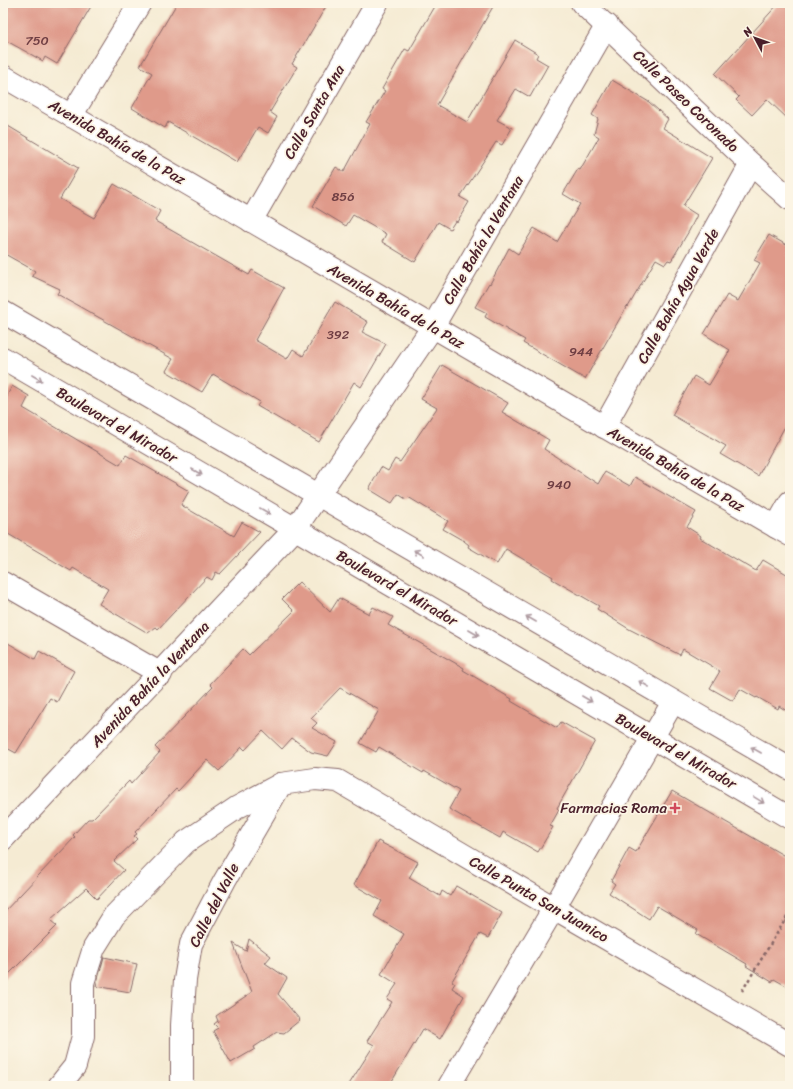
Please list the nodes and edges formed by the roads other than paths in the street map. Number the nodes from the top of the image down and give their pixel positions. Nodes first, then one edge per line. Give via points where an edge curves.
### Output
1 (140, 3) edge
2 (377, 3) edge
3 (582, 3) edge
4 (607, 25) junction
5 (3, 76) edge
6 (71, 116) junction
7 (751, 164) junction
8 (790, 199) edge
9 (251, 221) junction
10 (3, 312) edge
11 (432, 328) junction
12 (3, 358) edge
13 (604, 427) junction
14 (318, 495) junction
15 (790, 502) edge
16 (296, 529) junction
17 (783, 531) edge
18 (3, 583) edge
19 (160, 674) junction
20 (673, 702) junction
21 (651, 737) junction
22 (790, 769) edge
23 (281, 784) junction
24 (790, 818) edge
25 (5, 832) edge
26 (554, 908) junction
27 (790, 1045) edge
28 (59, 1086) edge
29 (182, 1086) edge
30 (449, 1086) edge

1 - 6 street
2 - 9 street, Calle Santa Ana
3 - 4 street, Calle Paseo Coronado
4 - 7 street, Calle Paseo Coronado
4 - 11 street, Calle Bahía la Ventana
5 - 6 street, Avenida Bahía de la Paz
6 - 9 street, Avenida Bahía de la Paz
7 - 8 street, Calle Paseo Coronado
7 - 13 street, Calle Bahía Agua Verde
9 - 11 street, Avenida Bahía de la Paz
10 - 14 street
11 - 13 street, Avenida Bahía de la Paz
11 - 14 street, Calle Bahía la Ventana
12 -> 16 street, Boulevard el Mirador
13 - 17 street, Avenida Bahía de la Paz
14 - 16 street, Calle Bahía la Ventana
20 -> 14 street
15 - 17 street
16 - 19 street, Avenida Bahía la Ventana
16 -> 21 street, Boulevard el Mirador
18 - 19 street
19 - 25 street, Avenida Bahía la Ventana
20 - 21 street
22 -> 20 street
21 -> 24 street, Boulevard el Mirador
21 - 26 street
23 - 26 street, Calle Punta San Juanico via 315,779 338,782
23 - 28 street, Calle Punta San Juanico via 238,807 186,842 114,916 94,948 83,983 83,1036 75,1066
23 - 29 street, Calle del Valle via 191,944 182,1025
26 - 27 street, Calle Punta San Juanico
26 - 30 street

